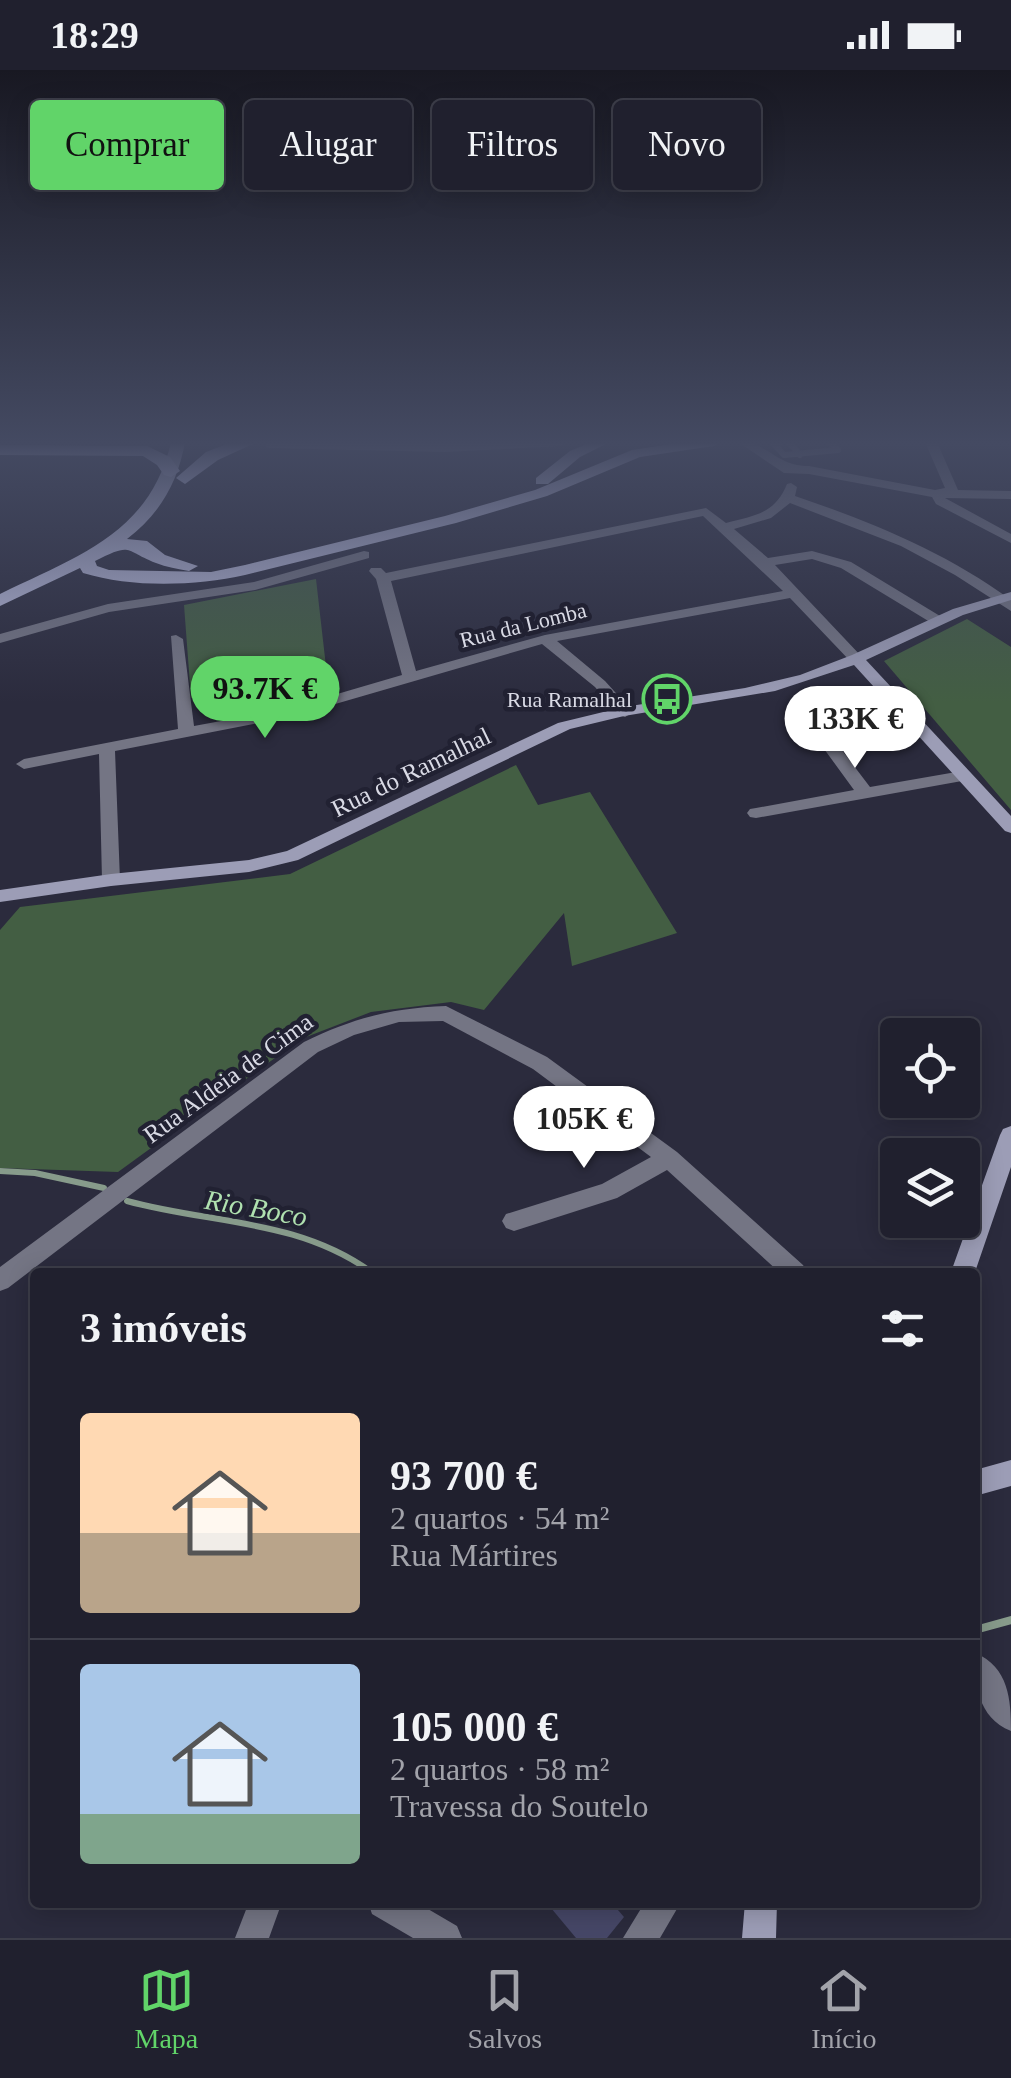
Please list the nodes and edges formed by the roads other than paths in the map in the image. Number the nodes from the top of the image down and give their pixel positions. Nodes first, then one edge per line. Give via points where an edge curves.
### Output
1 (132, 529) edge
2 (152, 529) edge
3 (421, 529) edge
4 (622, 529) edge
5 (730, 529) edge
6 (878, 529) edge
7 (105, 546) junction
8 (361, 548) junction
9 (150, 550) junction
10 (86, 560) junction
11 (270, 561) junction
12 (766, 562) junction
13 (100, 574) junction
14 (125, 574) junction
15 (382, 578) junction
16 (794, 594) junction
17 (1007, 600) edge
18 (0, 601) edge
19 (0, 610) edge
20 (936, 620) junction
21 (0, 638) edge
22 (176, 639) dead end
23 (544, 640) junction
24 (857, 660) junction
25 (410, 678) junction
26 (625, 712) junction
27 (819, 732) dead end
28 (187, 734) junction
29 (106, 750) junction
30 (24, 764) dead end
31 (962, 776) junction
32 (865, 793) junction
33 (756, 813) dead end
34 (1011, 827) edge
35 (111, 880) junction
36 (0, 896) edge
37 (1011, 1135) edge
38 (668, 1158) junction
39 (514, 1220) dead end
40 (791, 1268) edge
41 (964, 1268) edge
42 (0, 1282) edge
43 (1011, 1473) edge
44 (980, 1482) edge
45 (980, 1675) edge
46 (1011, 1716) edge
47 (264, 1908) edge
48 (394, 1908) edge
49 (661, 1908) edge
50 (761, 1908) edge
51 (252, 1938) edge
52 (445, 1938) edge
53 (640, 1938) edge
54 (760, 1938) edge

1 - 7 main road
2 - 9 main road via 146,537
3 - 8 main road
4 - 15 street
5 - 12 street
6 - 17 street
7 - 9 main road
7 - 10 main road
8 - 11 main road
8 - 15 street
8 - 21 street via 255,586 108,608
9 - 11 main road via 193,567
9 - 14 main road via 144,568
10 - 13 main road
10 - 18 main road
11 - 14 main road via 211,576
12 - 16 street
12 - 20 street via 812,555 846,565
13 - 14 main road
13 - 19 main road
15 - 25 street
16 - 23 street, Rua da Lomba
16 - 24 street
17 - 20 street, Rua do Ramalhal
20 - 24 street, Rua do Ramalhal
22 - 28 street
23 - 25 street, Rua da Lomba
23 - 26 street
24 - 26 street, Rua do Ramalhal via 784,684
24 - 31 street
25 - 28 street, Rua da Lomba
26 - 35 street, Rua do Ramalhal via 544,734 292,856
27 - 32 street
28 - 29 street, Rua da Lomba
29 - 30 street, Rua da Lomba
29 - 35 street
31 - 32 street
31 - 34 street
32 - 33 street
35 - 36 street, Rua do Ramalhal
37 - 41 street
38 - 39 street via 608,1191
38 - 40 street, Rua Aldeia de Cima
38 - 42 street, Rua Aldeia de Cima via 540,1064 446,1013 399,1015 348,1028 311,1048
43 - 44 street
45 - 46 street
47 - 51 street
48 - 52 street
49 - 53 street
50 - 54 street

